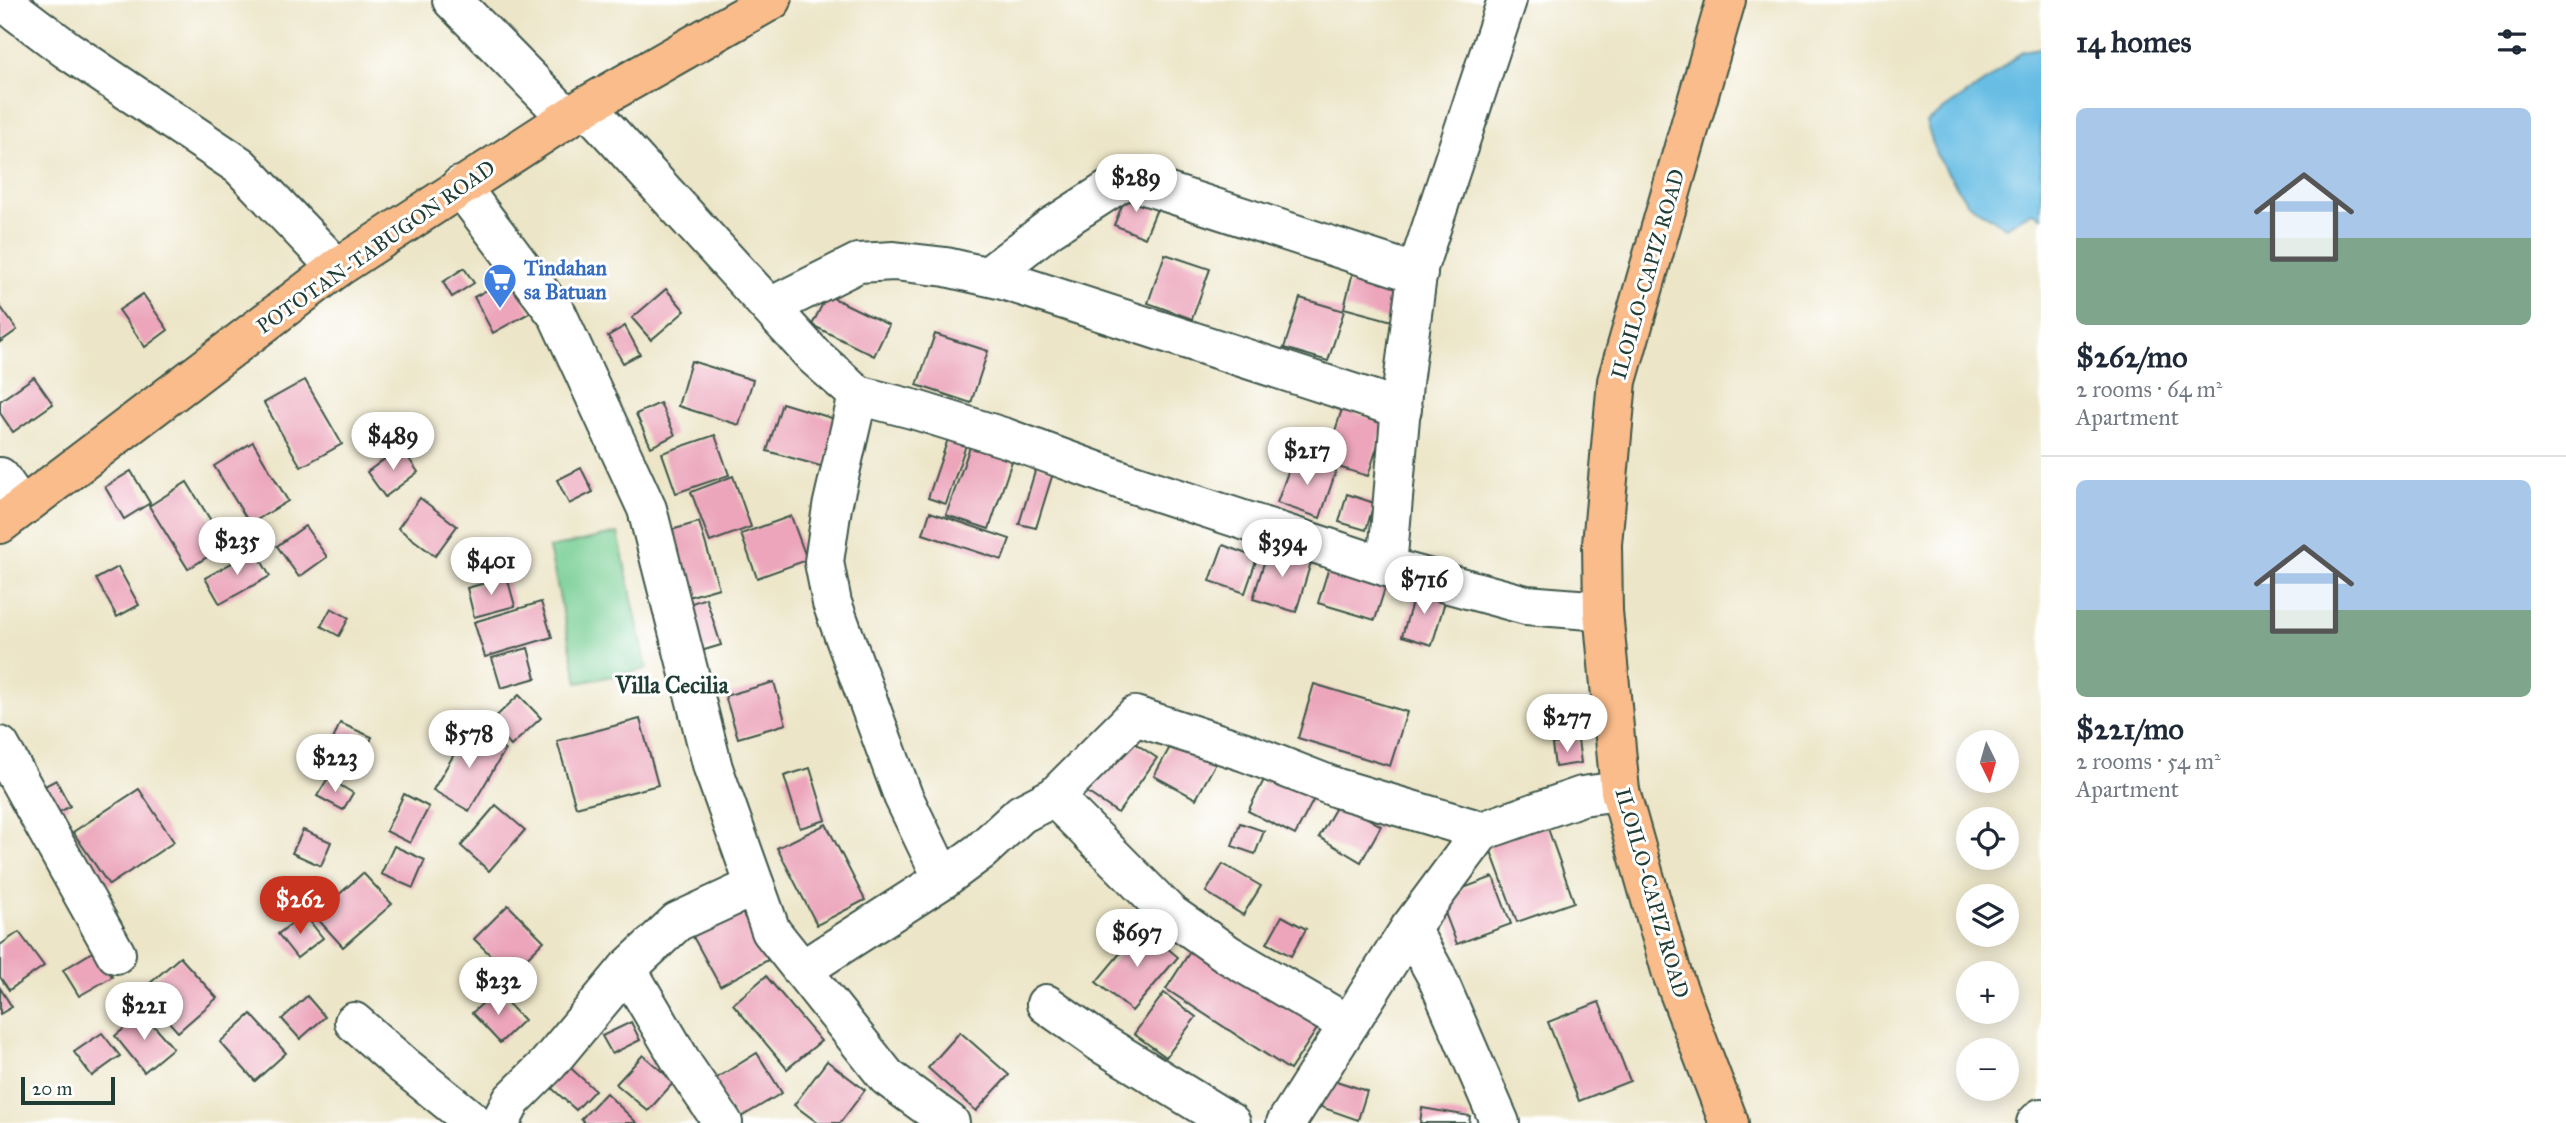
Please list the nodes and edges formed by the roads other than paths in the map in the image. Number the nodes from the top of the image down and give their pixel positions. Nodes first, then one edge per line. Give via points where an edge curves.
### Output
1 (1, 0) edge
2 (452, 0) edge
3 (772, 0) edge
4 (1507, 0) edge
5 (1726, 0) edge
6 (577, 112) junction
7 (460, 186) junction
8 (337, 268) junction
9 (1418, 274) junction
10 (988, 276) junction
11 (770, 307) junction
12 (858, 395) junction
13 (1402, 409) junction
14 (7, 503) edge
15 (1387, 568) junction
16 (1603, 611) junction
17 (0, 746) edge
18 (1620, 792) junction
19 (1054, 797) junction
20 (1482, 831) junction
21 (943, 879) junction
22 (755, 886) junction
23 (1410, 928) junction
24 (116, 954) dead end
25 (627, 969) junction
26 (802, 970) junction
27 (1046, 1004) dead end
28 (354, 1022) dead end
29 (1344, 1030) junction
30 (2041, 1118) edge
31 (475, 1123) edge
32 (500, 1123) edge
33 (723, 1123) edge
34 (950, 1123) edge
35 (1231, 1123) edge
36 (1286, 1123) edge
37 (1500, 1123) edge
38 (1729, 1123) edge
39 (2036, 1123) edge

1 - 8 street via 240,166
2 - 6 street
3 - 6 main road, POTOTAN-TABUGON ROAD
4 - 9 street
5 - 16 main road, ILOILO-CAPIZ ROAD via 1617,380 1602,544
6 - 7 main road, POTOTAN-TABUGON ROAD
6 - 11 street
7 - 8 main road, POTOTAN-TABUGON ROAD
7 - 22 street via 558,316 647,509 713,768
8 - 14 main road, POTOTAN-TABUGON ROAD
9 - 10 street via 1126,179
9 - 13 street
10 - 11 street via 894,261 858,263
10 - 13 street
11 - 12 street via 814,356
12 - 15 street via 1006,438
12 - 21 street via 824,562 832,603 903,796
13 - 15 street
15 - 16 street via 1526,606
16 - 18 main road, ILOILO-CAPIZ ROAD
17 - 24 street
18 - 20 street via 1582,796
18 - 38 main road, ILOILO-CAPIZ ROAD via 1671,974
19 - 20 street via 1135,716 1336,788
19 - 21 street via 1021,814
19 - 29 street via 1169,913 1229,955 1337,1018
20 - 23 street
21 - 26 street
22 - 25 street via 677,922
22 - 26 street via 771,931
23 - 29 street
23 - 37 street via 1436,975
25 - 32 street via 512,1100
25 - 33 street
26 - 34 street via 887,1077
27 - 35 street
28 - 31 street
29 - 36 street
30 - 39 street

